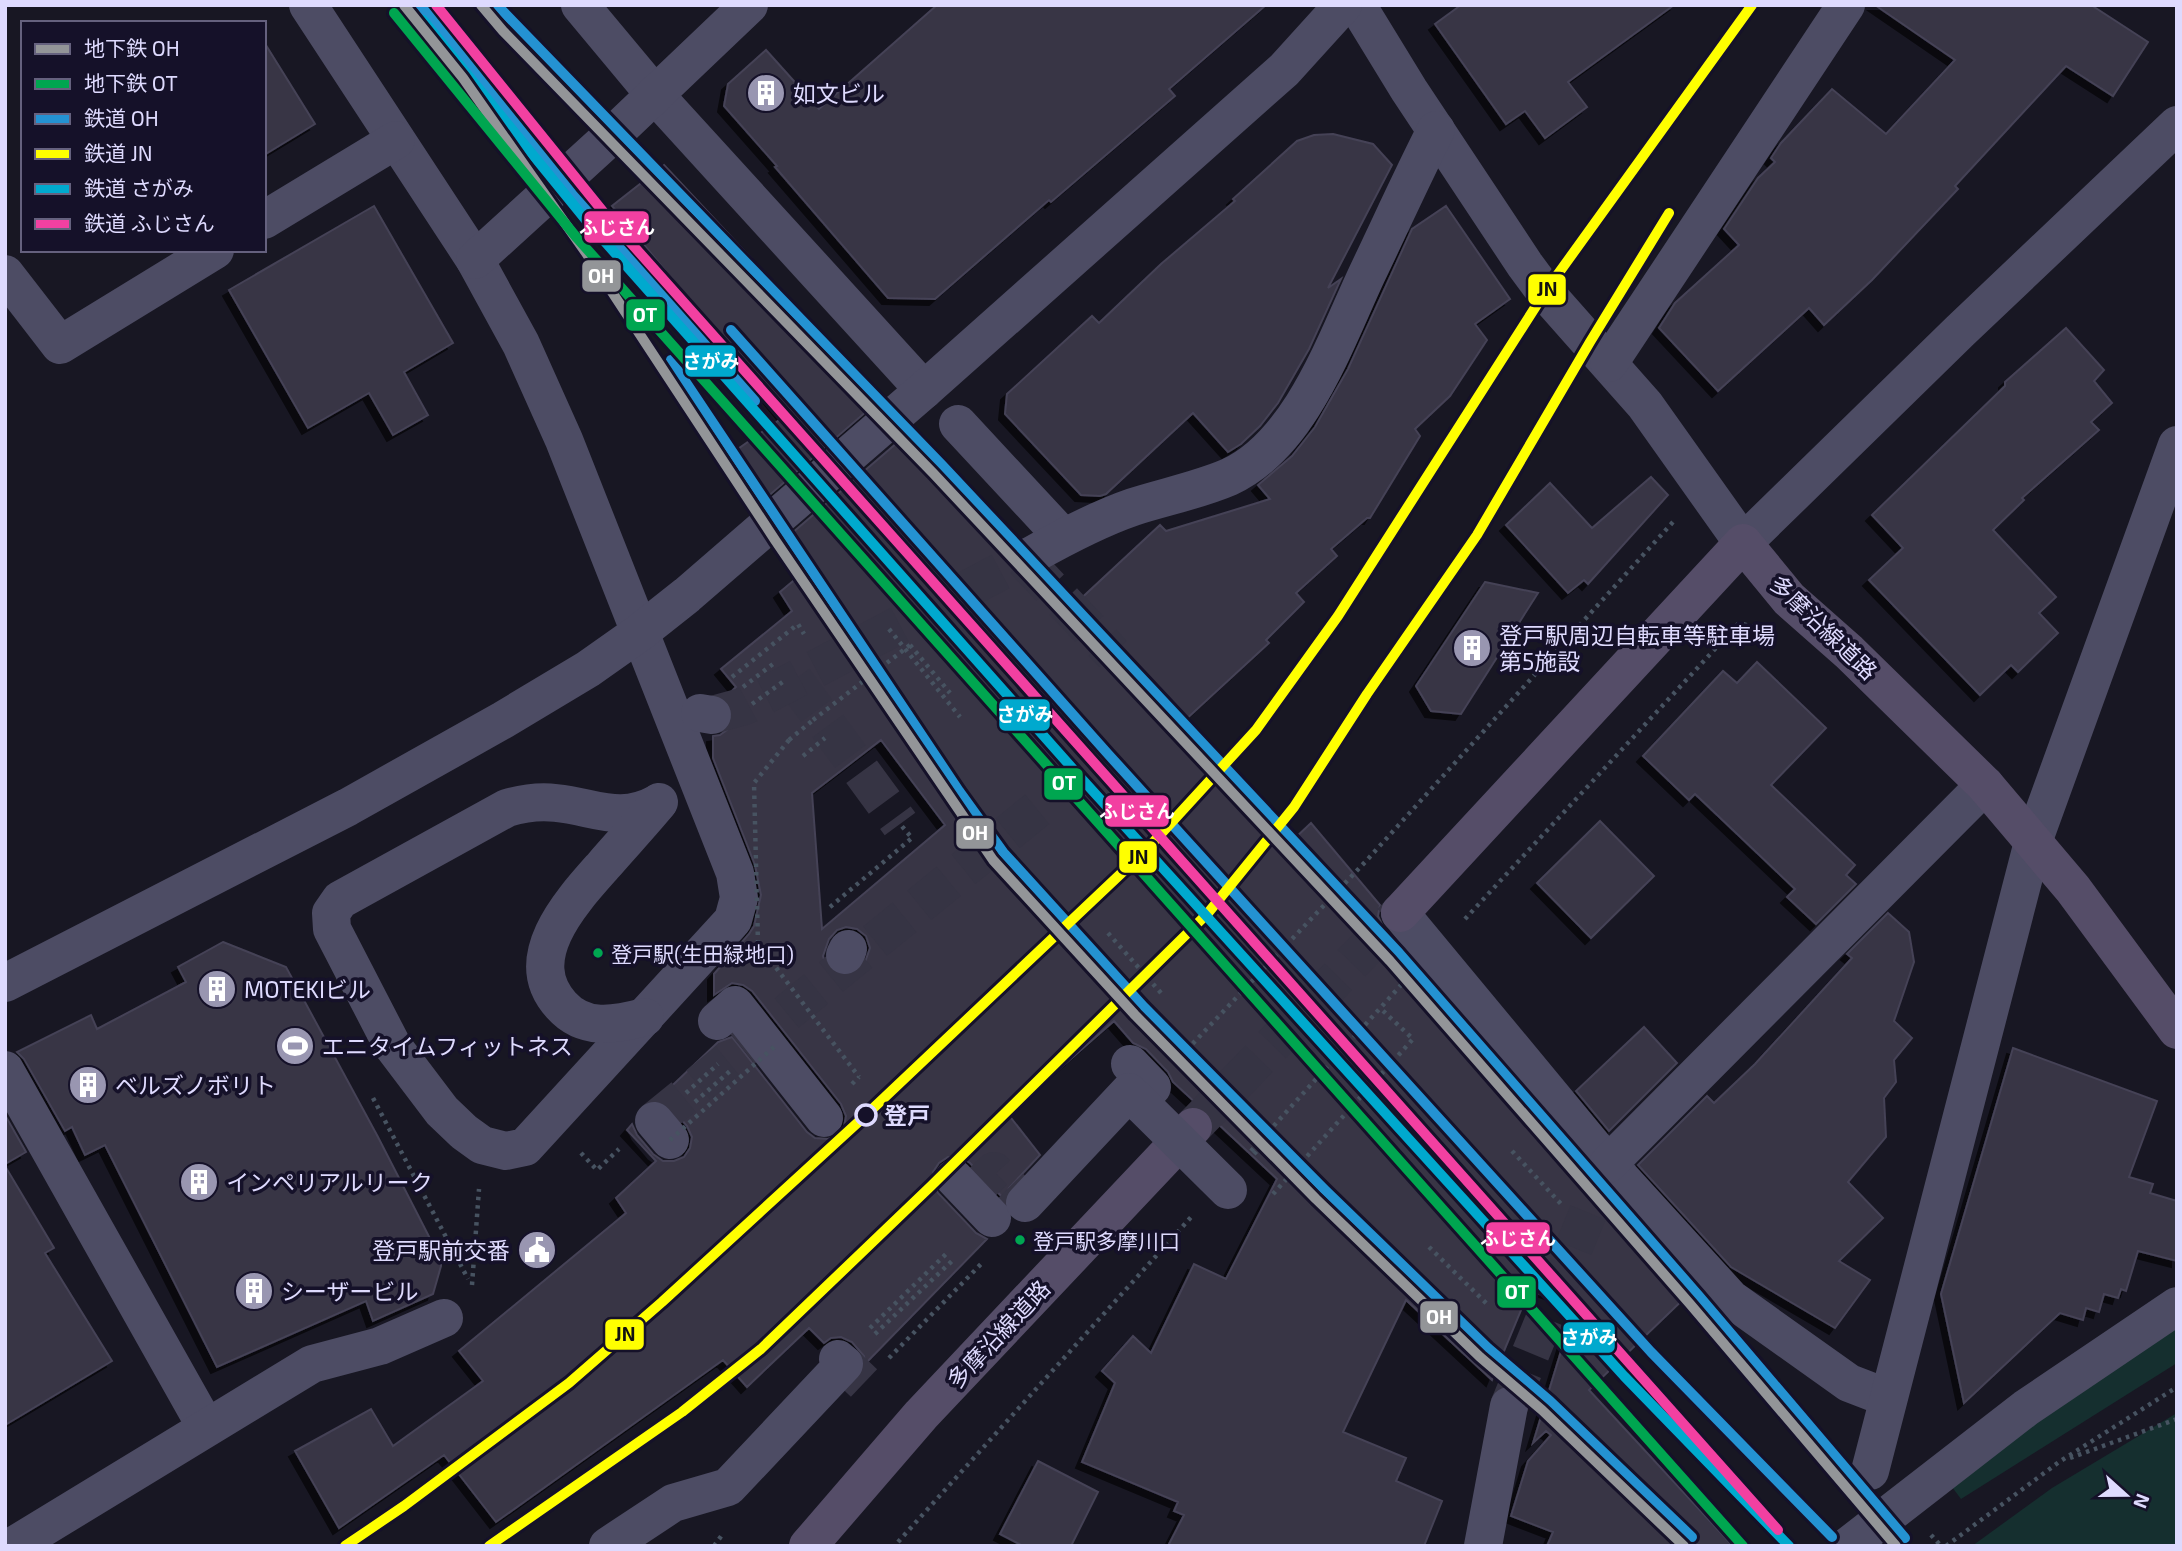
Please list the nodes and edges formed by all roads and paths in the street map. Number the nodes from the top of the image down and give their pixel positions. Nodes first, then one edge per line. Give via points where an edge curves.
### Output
1 (308, 5) edge
2 (580, 5) edge
3 (749, 5) edge
4 (1343, 5) edge
5 (1357, 5) edge
6 (1846, 5) edge
7 (656, 94) junction
8 (2177, 125) edge
9 (1436, 130) junction
10 (396, 140) junction
11 (266, 219) edge
12 (212, 252) edge
13 (475, 260) junction
14 (5, 274) edge
15 (1609, 363) junction
16 (924, 390) junction
17 (958, 424) dead end
18 (2177, 445) edge
19 (1678, 517) dead end
20 (1743, 543) junction
21 (889, 629) dead end
22 (1760, 629) dead end
23 (639, 633) junction
24 (804, 634) dead end
25 (773, 664) dead end
26 (784, 681) dead end
27 (740, 690) dead end
28 (950, 693) dead end
29 (752, 704) dead end
30 (704, 712) junction
31 (960, 717) dead end
32 (825, 738) dead end
33 (803, 756) dead end
34 (1985, 785) junction
35 (658, 803) junction
36 (900, 824) tunnel mouth
37 (2033, 842) junction
38 (1400, 913) joint
39 (821, 915) dead end
40 (1465, 919) dead end
41 (1108, 933) dead end
42 (1403, 982) dead end
43 (5, 984) edge
44 (1161, 993) dead end
45 (1382, 1010) junction
46 (645, 1017) junction
47 (717, 1021) dead end
48 (2177, 1030) edge
49 (766, 1042) junction
50 (5, 1070) edge
51 (1141, 1075) dead end
52 (859, 1077) dead end
53 (369, 1089) dead end
54 (824, 1118) dead end
55 (1193, 1127) tunnel mouth
56 (662, 1131) junction
57 (411, 1145) dead end
58 (624, 1145) dead end
59 (400, 1151) junction
60 (578, 1151) dead end
61 (1513, 1151) dead end
62 (1246, 1157) dead end
63 (1608, 1164) junction
64 (954, 1178) dead end
65 (479, 1181) dead end
66 (1273, 1194) dead end
67 (1214, 1199) joint
68 (1562, 1205) dead end
69 (1002, 1225) junction
70 (1429, 1247) dead end
71 (947, 1254) dead end
72 (953, 1260) dead end
73 (1487, 1304) dead end
74 (2177, 1306) edge
75 (444, 1318) dead end
76 (841, 1361) junction
77 (884, 1363) dead end
78 (2177, 1387) edge
79 (1888, 1398) junction
80 (1508, 1406) tunnel mouth
81 (2177, 1419) edge
82 (206, 1427) junction
83 (2059, 1462) junction
84 (1870, 1471) dead end
85 (723, 1535) dead end
86 (898, 1542) dead end
87 (819, 1543) edge
88 (13, 1546) edge
89 (608, 1546) edge
90 (714, 1546) edge
91 (1483, 1546) edge
92 (1848, 1546) edge
93 (1946, 1546) edge

1 - 10 street
2 - 7 street
3 - 7 street
4 - 16 street via 1284,70
5 - 9 street
6 - 15 street
7 - 13 street
7 - 16 street
8 - 20 street
9 - 15 street via 1532,274
9 - 17 street via 1306,401 1261,456 1230,476 1129,509 1048,546
10 - 11 street
10 - 13 street
12 - 14 street via 60,345
13 - 23 street via 521,344 564,440
15 - 20 street via 1645,405
16 - 23 street
18 - 37 street
19 - 51 path via 1367,860
20 - 34 main road, 多摩沿線道路 via 1789,600
20 - 38 main road
21 - 31 path
22 - 40 path via 1739,623
23 - 30 street
23 - 43 street via 588,670 360,800
24 - 30 path via 798,624
25 - 27 path
26 - 29 path, bridge
28 - 52 path, bridge via 910,645 789,740 754,783 758,944
30 - 35 street via 677,776
30 - 46 street via 739,898 733,920
32 - 33 path
34 - 37 main road, 多摩沿線道路
34 - 63 street
35 - 46 street via 572,901 556,925 546,954 546,977 554,997 570,1015 591,1024 617,1025
35 - 46 street via 621,815 556,803 508,807 340,900 331,913 332,929 393,1045 442,1111 482,1145 506,1151 525,1147
36 - 39 path via 912,838
37 - 48 main road, 多摩沿線道路 via 2073,888
37 - 79 street
38 - 63 street
41 - 44 path
42 - 45 path
45 - 62 path
45 - 66 path via 1413,1040
47 - 49 street via 735,1005
49 - 54 street
49 - 56 path, bridge
49 - 56 path
49 - 56 path
50 - 82 street
53 - 59 path
55 - 87 main road, 多摩沿線道路 via 922,1415
57 - 59 path
58 - 60 path via 597,1170
59 - 65 path via 471,1286
61 - 68 path
63 - 79 street via 1731,1299 1849,1383
64 - 69 street
67 - 69 street, bridge via 1129,1092
67 - 86 path
69 - 77 path
70 - 73 path
71 - 76 path
72 - 76 path
74 - 92 street via 2026,1408
75 - 82 street via 380,1346 312,1364
76 - 89 street via 728,1487 673,1503
78 - 83 path
79 - 84 street
80 - 91 street
81 - 83 path
82 - 88 street
83 - 93 path
85 - 90 path

